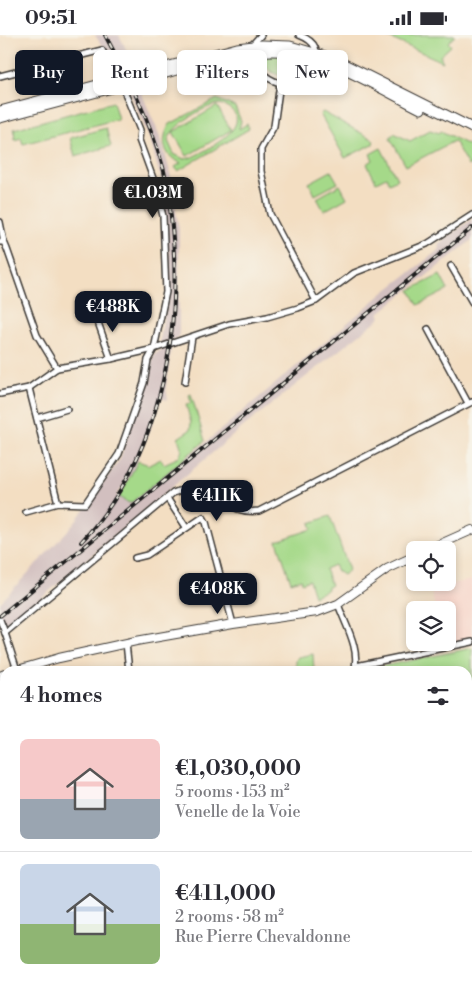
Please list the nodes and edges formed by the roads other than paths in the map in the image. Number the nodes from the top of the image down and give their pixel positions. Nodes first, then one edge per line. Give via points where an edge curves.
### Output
1 (261, 35) edge
2 (299, 35) edge
3 (251, 49) junction
4 (314, 50) edge
5 (277, 51) edge
6 (167, 70) edge
7 (348, 71) edge
8 (348, 72) edge
9 (0, 76) edge
10 (277, 81) edge
11 (279, 95) edge
12 (0, 111) edge
13 (0, 118) edge
14 (472, 128) edge
15 (472, 135) edge
16 (472, 215) edge
17 (0, 223) edge
18 (3, 241) edge
19 (450, 266) dead end
20 (316, 301) junction
21 (472, 302) edge
22 (95, 314) dead end
23 (428, 329) dead end
24 (192, 337) junction
25 (154, 349) junction
26 (111, 359) junction
27 (57, 368) junction
28 (185, 382) dead end
29 (29, 388) junction
30 (0, 394) edge
31 (470, 403) edge
32 (67, 409) dead end
33 (37, 418) junction
34 (167, 498) junction
35 (58, 503) junction
36 (26, 512) dead end
37 (186, 527) junction
38 (472, 531) edge
39 (448, 541) edge
40 (135, 558) dead end
41 (406, 560) edge
42 (338, 604) junction
43 (0, 620) edge
44 (233, 623) junction
45 (4, 632) junction
46 (472, 642) edge
47 (126, 643) junction
48 (14, 666) edge
49 (35, 666) edge
50 (129, 666) edge
51 (355, 666) edge
52 (368, 666) edge

1 - 3 street
2 - 4 street via 311,41
3 - 5 main road
3 - 6 main road
3 - 10 street via 254,62 263,74
7 - 14 main road
8 - 15 main road
9 - 25 street via 102,51 125,93 140,130 139,140 163,216 166,292
11 - 20 street via 276,120 262,149 260,171 270,214
12 - 13 main road via 114,84
16 - 20 street via 427,244 354,273
17 - 18 street
18 - 27 street via 38,335
19 - 21 street
20 - 24 street
22 - 26 street
23 - 31 street
24 - 25 street
24 - 28 street
25 - 26 street
25 - 35 street via 119,454 85,504
26 - 27 street
27 - 29 street
29 - 30 street
29 - 33 street
31 - 34 street via 259,511 237,510 199,489 184,488
32 - 33 street
33 - 35 street
34 - 37 street
34 - 45 street
35 - 36 street
37 - 40 street via 147,555
37 - 44 street via 203,517 206,522
38 - 39 main road
41 - 42 main road via 387,569
42 - 44 main road via 314,613
42 - 51 street via 351,639
43 - 45 street, bridge
44 - 47 main road
45 - 48 street
46 - 52 street
47 - 49 main road
47 - 50 street

